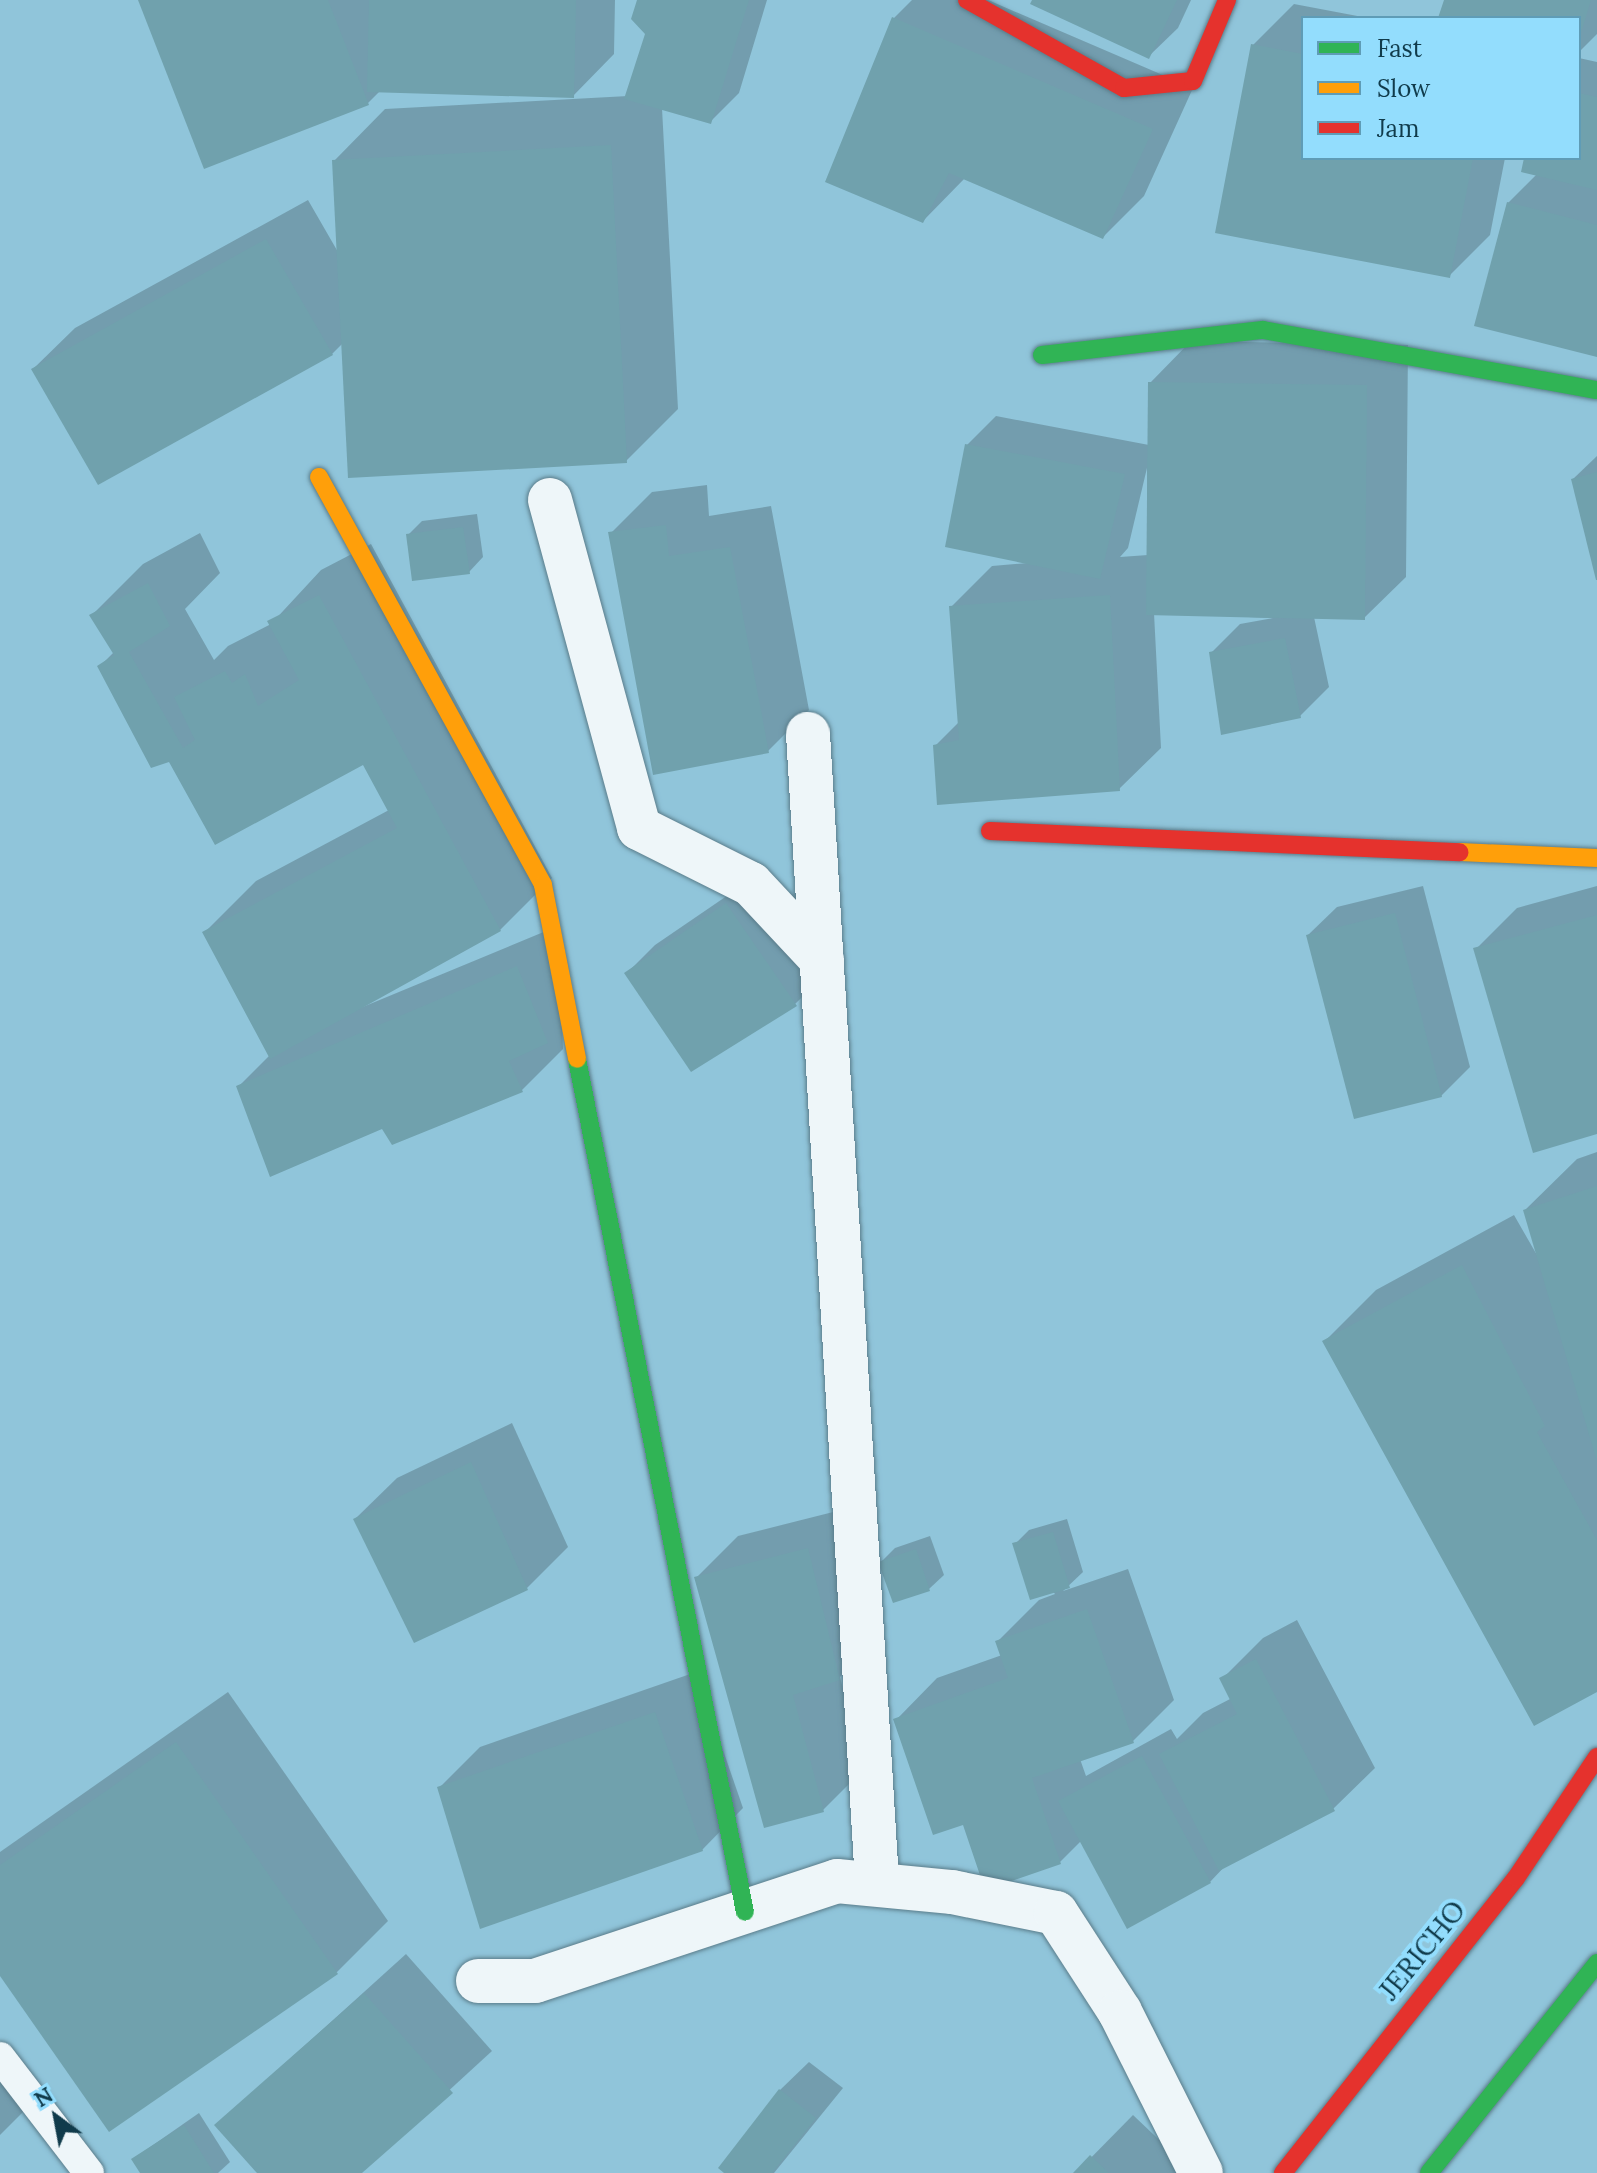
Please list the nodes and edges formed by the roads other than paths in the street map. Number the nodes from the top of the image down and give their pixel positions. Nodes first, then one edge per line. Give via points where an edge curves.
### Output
1 (967, 0) edge
2 (1227, 0) edge
3 (1042, 355) dead end
4 (1597, 390) edge
5 (319, 477) dead end
6 (550, 500) dead end
7 (808, 734) dead end
8 (990, 831) dead end
9 (1597, 858) edge
10 (822, 960) junction
11 (1597, 1757) edge
12 (877, 1881) junction
13 (745, 1912) junction
14 (1597, 1963) edge
15 (478, 1981) dead end
16 (0, 2057) edge
17 (89, 2173) edge
18 (1201, 2173) edge
19 (1283, 2173) edge
20 (1429, 2173) edge

1 - 2 street via 1124,88 1193,81
3 - 4 street via 1263,330
5 - 13 street via 543,885
6 - 10 street via 639,828 751,884
7 - 10 street
8 - 9 street
10 - 12 street
11 - 19 street, JERICHO via 1516,1878
12 - 13 street via 837,1881
12 - 18 street via 1056,1913 1120,2012
13 - 15 street via 535,1981
14 - 20 street
16 - 17 lane

